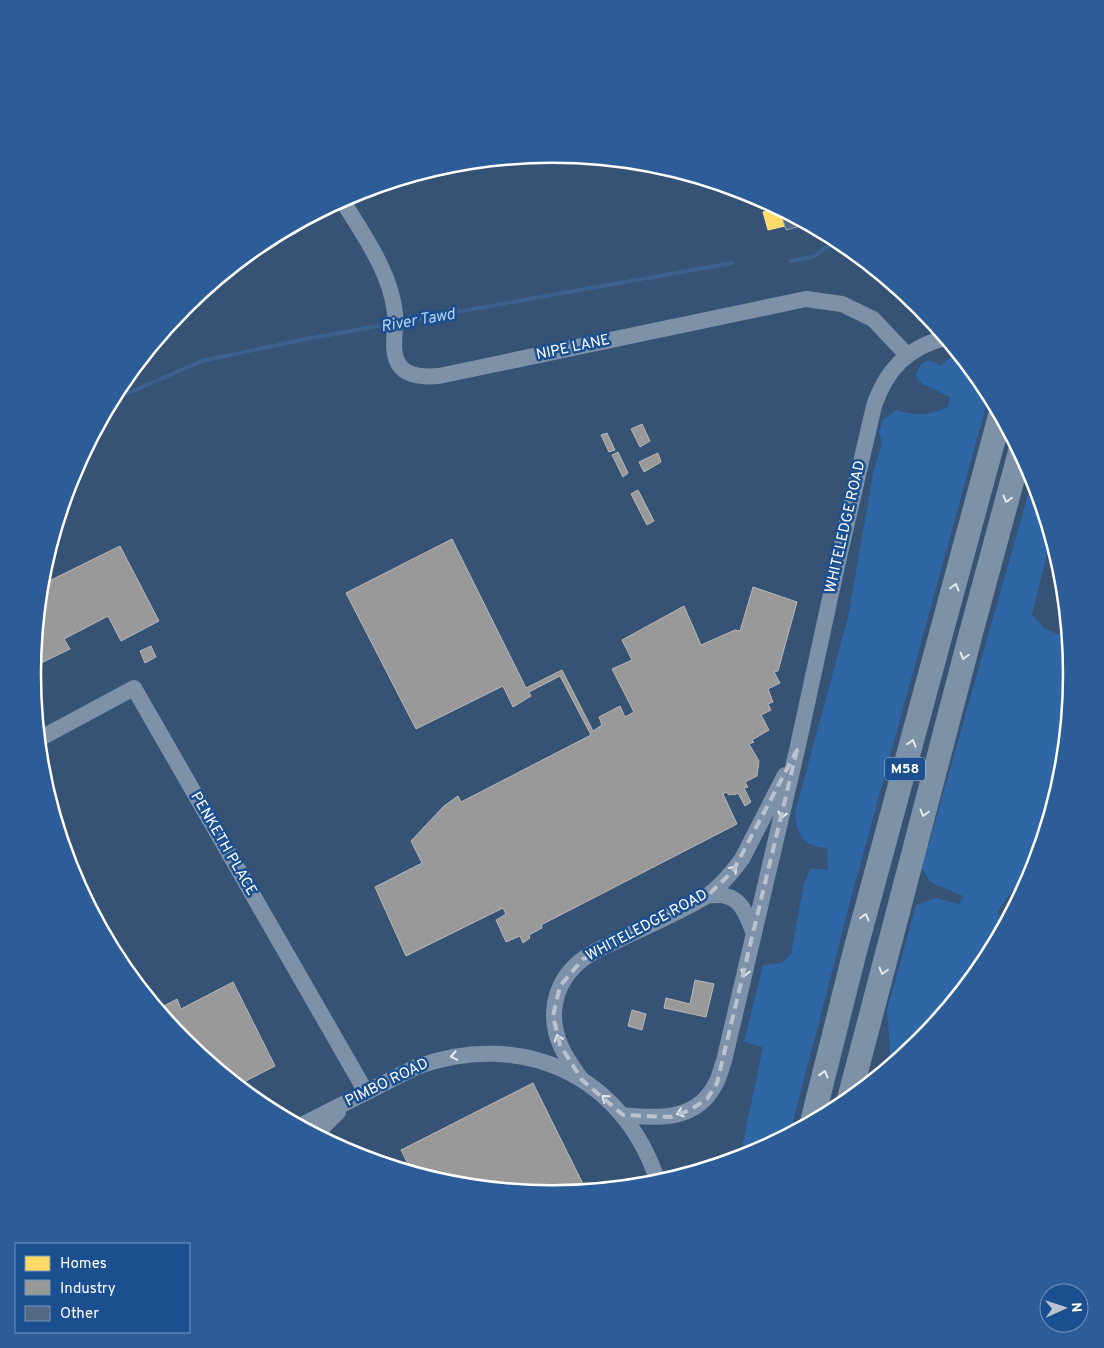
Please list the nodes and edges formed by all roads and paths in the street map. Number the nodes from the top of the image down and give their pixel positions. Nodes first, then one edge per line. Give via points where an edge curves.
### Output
1 (346, 207) edge
2 (938, 340) edge
3 (907, 354) junction
4 (997, 425) edge
5 (1017, 463) edge
6 (45, 736) edge
7 (797, 750) junction
8 (707, 896) junction
9 (754, 934) junction
10 (582, 1080) junction
11 (852, 1087) edge
12 (361, 1095) junction
13 (815, 1111) edge
14 (622, 1114) junction
15 (308, 1122) edge
16 (322, 1130) edge
17 (655, 1174) edge

1 - 3 street, NIPE LANE via 378,260 392,293 395,352 400,367 425,377 806,299 842,304 873,319
2 - 3 street, WHITELEDGE ROAD
3 - 7 street, WHITELEDGE ROAD via 887,376 874,406
13 -> 4 highway, M58
5 -> 11 highway, M58
6 - 12 street, PENKETH PLACE via 134,688
8 -> 7 street, WHITELEDGE ROAD via 742,859
7 -> 9 street, WHITELEDGE ROAD
8 - 9 street via 717,894 736,900 746,912
10 -> 8 street, WHITELEDGE ROAD via 565,1055 554,1025 556,997 566,976 594,952
9 -> 14 street, WHITELEDGE ROAD via 724,1061 717,1083 707,1098 690,1110 670,1117
10 -> 12 street, PIMBO ROAD via 524,1056 478,1053 436,1059 416,1066
14 -> 10 street, PIMBO ROAD
12 - 15 street, PIMBO ROAD
12 - 16 street via 332,1117
14 - 17 street, PIMBO ROAD via 640,1139

